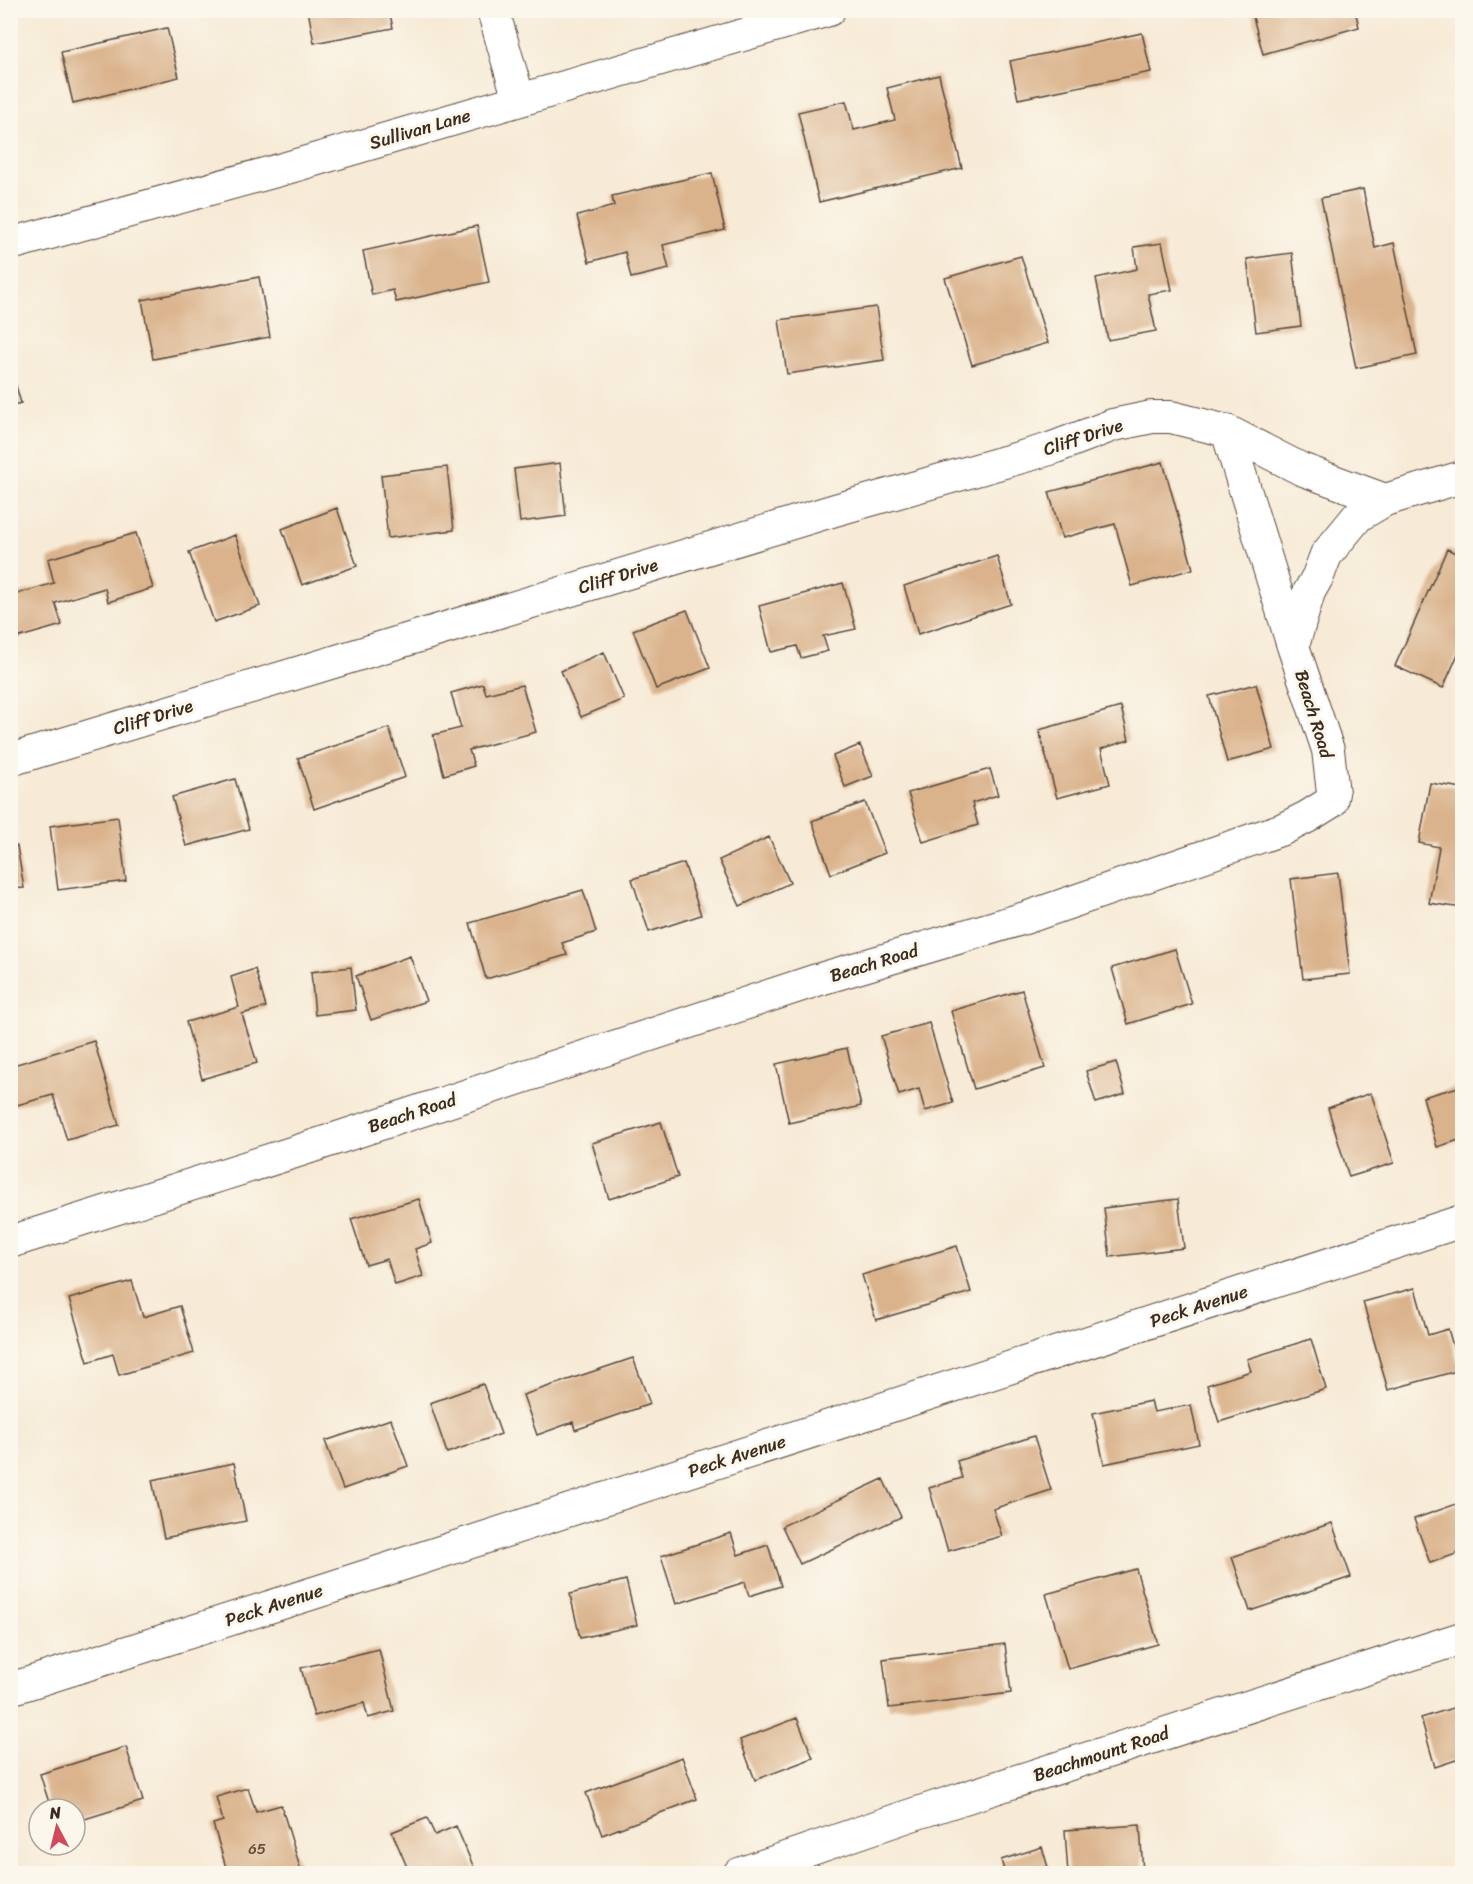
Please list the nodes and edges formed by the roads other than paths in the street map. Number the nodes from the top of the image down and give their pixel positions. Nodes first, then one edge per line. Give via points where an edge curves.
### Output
1 (493, 10) edge
2 (829, 10) edge
3 (519, 100) junction
4 (10, 244) edge
5 (1227, 431) junction
6 (1462, 477) edge
7 (1385, 500) junction
8 (1293, 646) junction
9 (10, 760) edge
10 (1462, 1221) edge
11 (10, 1242) edge
12 (1462, 1638) edge
13 (10, 1689) edge
14 (740, 1874) edge

1 - 3 street
2 - 3 street, Sullivan Lane
3 - 4 street, Sullivan Lane
5 - 7 street, Cliff Drive via 1301,469
5 - 8 street
5 - 9 street, Cliff Drive via 1171,417 1113,425 1050,449 835,510
6 - 7 street, Beach Road
7 - 8 street, Beach Road via 1358,516 1326,555 1309,592
8 - 11 street, Beach Road via 1328,750 1333,793 1331,802 1283,829 1028,917 816,980
10 - 13 street, Peck Avenue
12 - 14 street, Beachmount Road

